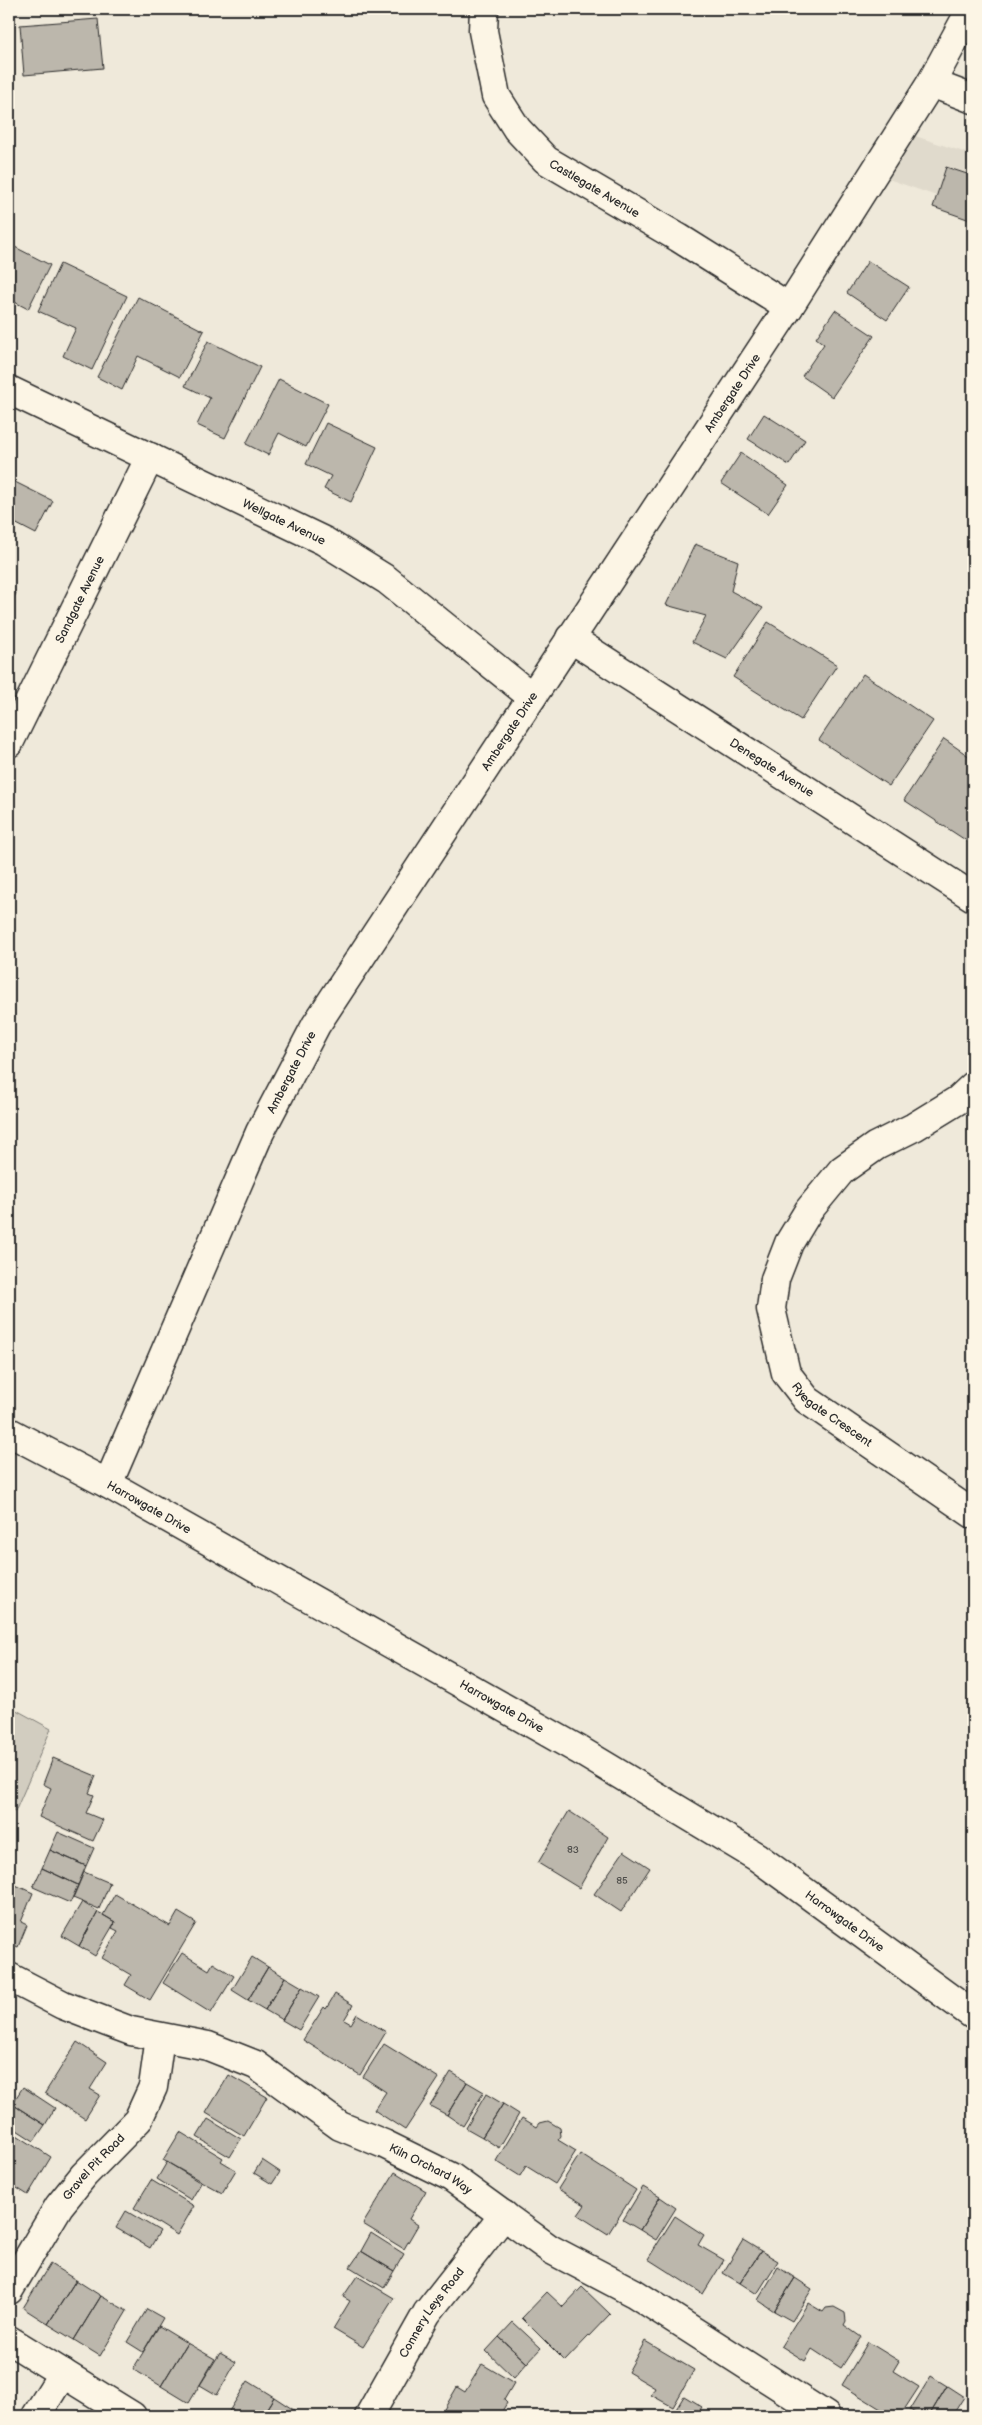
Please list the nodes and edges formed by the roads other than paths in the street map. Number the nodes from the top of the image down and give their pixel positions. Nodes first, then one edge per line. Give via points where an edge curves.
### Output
1 (484, 9) edge
2 (971, 9) edge
3 (931, 83) junction
4 (973, 99) edge
5 (789, 307) junction
6 (9, 390) edge
7 (150, 457) junction
8 (570, 638) junction
9 (532, 697) junction
10 (9, 742) edge
11 (973, 897) edge
12 (973, 1086) edge
13 (9, 1432) edge
14 (108, 1484) junction
15 (973, 1514) edge
16 (9, 1978) edge
17 (973, 2016) edge
18 (160, 2037) junction
19 (504, 2215) junction
20 (9, 2290) edge
21 (9, 2340) edge
22 (63, 2373) junction
23 (36, 2416) edge
24 (132, 2416) edge
25 (369, 2416) edge
26 (826, 2416) edge

1 - 5 street, Castlegate Avenue via 483,31 496,96 517,129 546,160
2 - 3 street, Ambergate Drive
3 - 4 street
3 - 5 street, Ambergate Drive
5 - 8 street, Ambergate Drive
6 - 7 street, Wellgate Avenue
7 - 9 street, Wellgate Avenue via 324,541 387,580
7 - 10 street, Sandgate Avenue
8 - 9 street, Ambergate Drive
8 - 11 street, Denegate Avenue
9 - 14 street, Ambergate Drive via 316,1025 260,1132
12 - 15 street, Ryegate Crescent via 958,1100 876,1146 842,1170 809,1210 789,1243 775,1279 771,1309 786,1373 807,1400
13 - 14 street, Harrowgate Drive
14 - 17 street, Harrowgate Drive via 579,1750 757,1857
16 - 18 street, Kiln Orchard Way via 62,2005 131,2031
18 - 19 street, Kiln Orchard Way via 208,2046 256,2065 340,2126 451,2177
18 - 20 street, Gravel Pit Road via 153,2087 138,2120 84,2175 59,2206
19 - 25 street, Connery Leys Road via 427,2313
19 - 26 street, Kiln Orchard Way via 550,2249 634,2293
21 - 22 street
22 - 23 street
22 - 24 street

